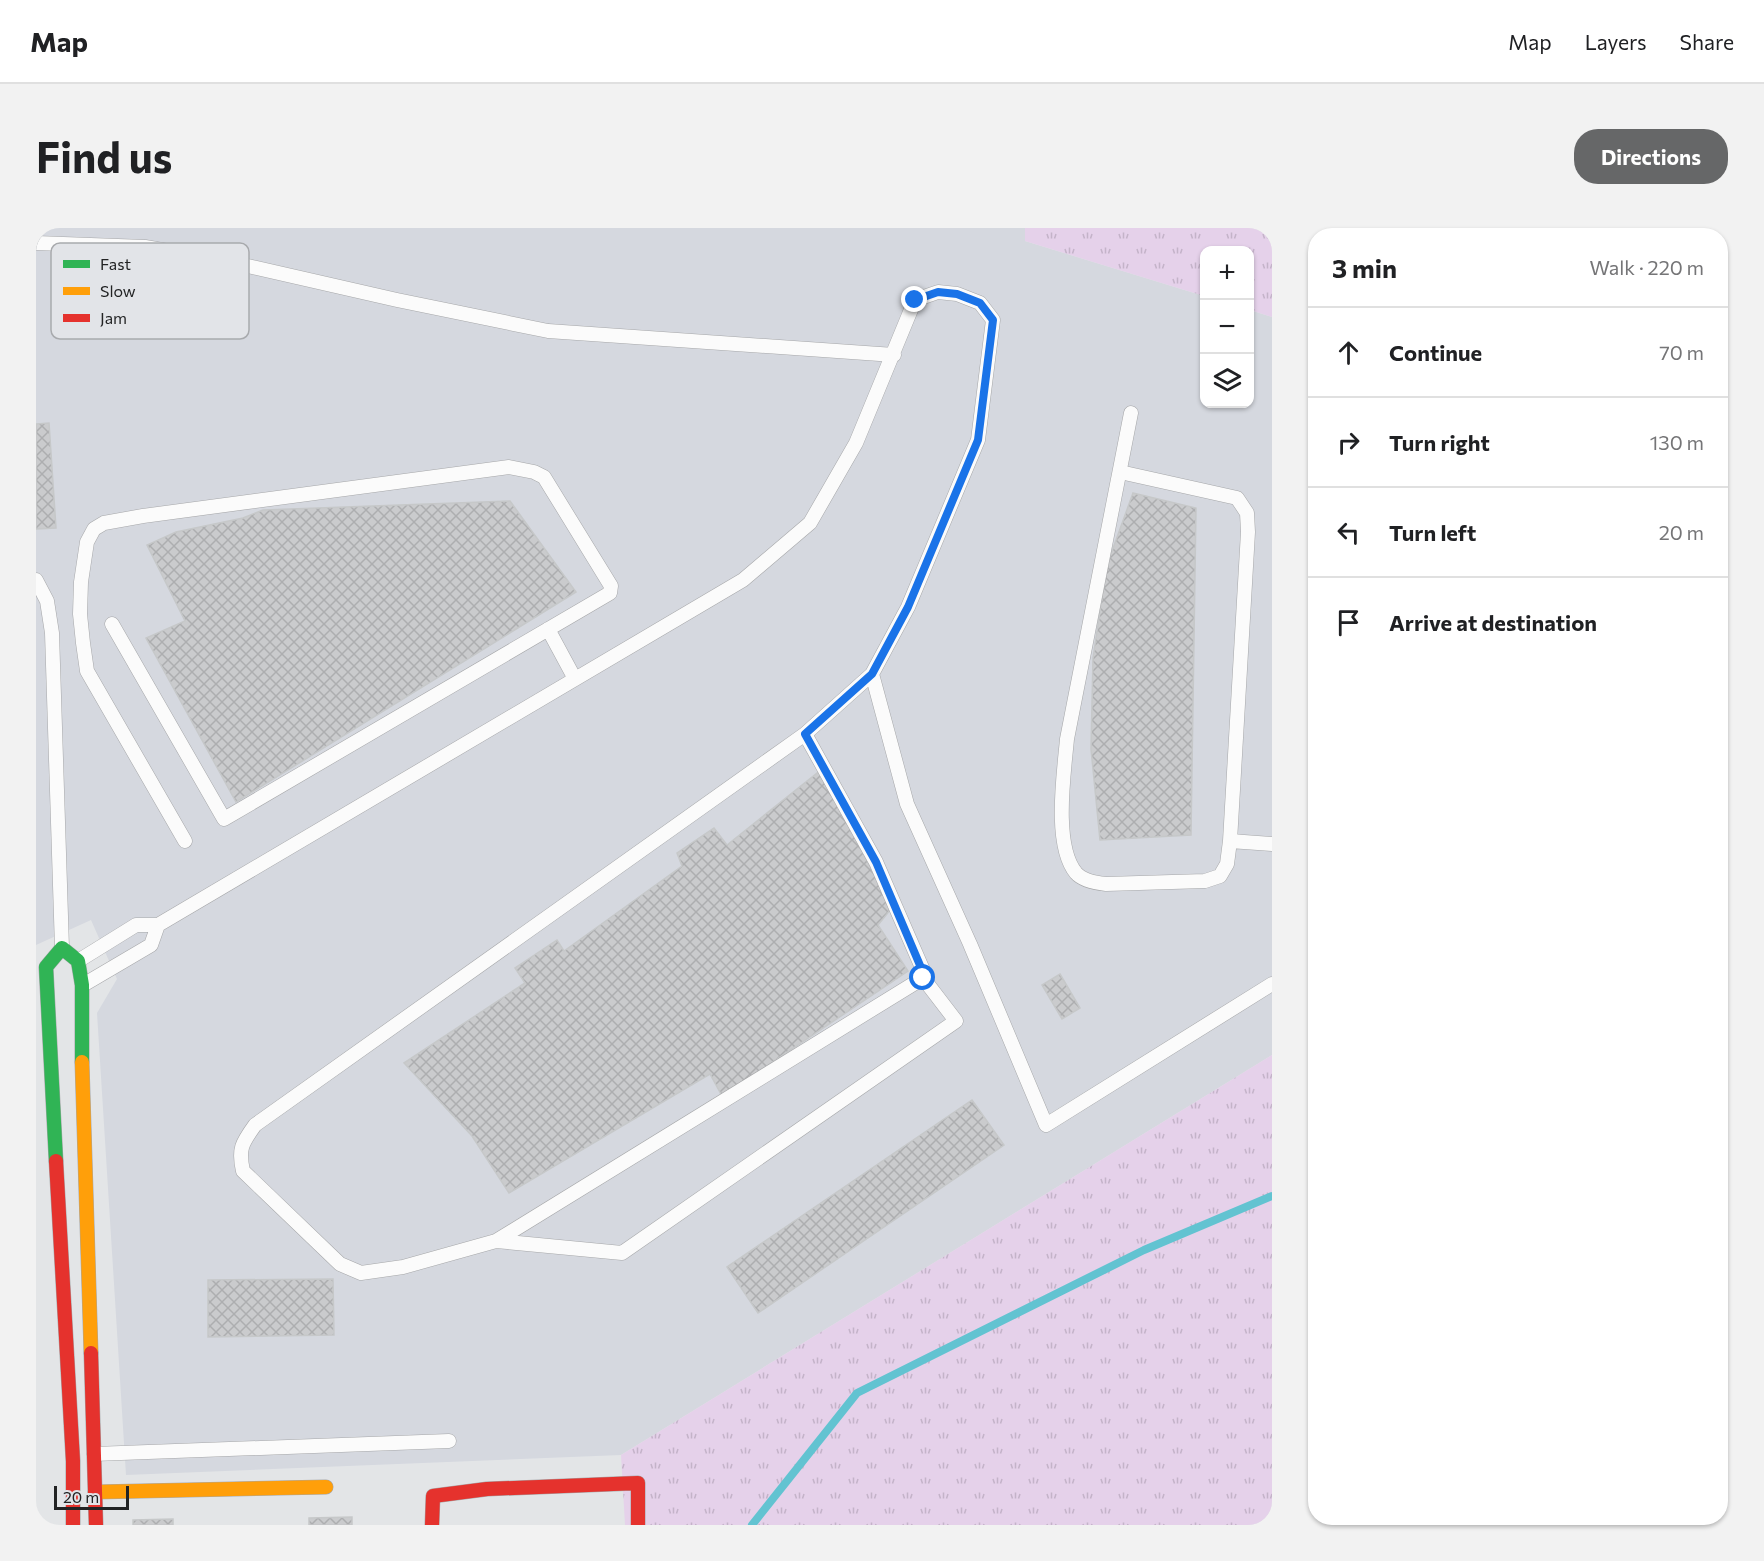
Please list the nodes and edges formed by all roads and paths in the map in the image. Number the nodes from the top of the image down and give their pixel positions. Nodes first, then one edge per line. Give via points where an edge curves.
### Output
1 (36, 243) edge
2 (51, 244) edge
3 (249, 266) edge
4 (894, 355) junction
5 (1131, 413) dead end
6 (1120, 471) junction
7 (36, 580) edge
8 (112, 624) dead end
9 (548, 629) junction
10 (872, 674) junction
11 (575, 679) junction
12 (805, 734) junction
13 (185, 841) dead end
14 (1230, 841) junction
15 (1272, 844) edge
16 (158, 925) junction
17 (62, 948) junction
18 (78, 961) junction
19 (41, 967) edge
20 (923, 978) junction
21 (1272, 984) edge
22 (82, 985) junction
23 (41, 992) edge
24 (496, 1241) junction
25 (449, 1441) dead end
26 (94, 1454) junction
27 (326, 1487) dead end
28 (95, 1492) junction
29 (73, 1525) edge
30 (96, 1525) edge
31 (432, 1525) edge
32 (638, 1525) edge

1 - 2 lane
3 - 4 lane via 548,331
4 - 10 lane via 915,300 938,292 957,294 980,303 993,320 978,440 908,607
4 - 11 lane via 856,443 810,523 743,580
5 - 6 lane
6 - 14 lane via 1237,498 1247,513
6 - 14 lane via 1067,739 1063,835 1069,858 1077,874 1091,882 1205,882 1220,876 1227,864
7 - 17 lane via 47,601 52,633
8 - 9 lane via 224,819
9 - 11 lane
9 - 13 lane via 610,593 612,588 544,477 522,468 509,466 104,523 87,542 81,582 80,614 87,671
10 - 12 lane
10 - 21 lane via 907,804 1046,1125
11 - 16 lane
12 - 20 lane via 876,862
12 - 24 lane via 255,1125 244,1140 239,1155 243,1171 340,1264 361,1273 403,1267
14 - 15 lane
16 - 18 lane via 135,925
16 - 22 lane via 151,945
17 - 18 main road
17 - 19 main road
18 - 19 main road
18 - 22 main road
19 - 23 main road
20 - 24 lane
20 - 24 lane via 956,1021 622,1253
22 - 23 main road
22 - 26 main road
23 - 29 main road via 51,1062 73,1461
25 - 26 lane
26 - 28 main road
27 - 28 main road
28 - 30 main road
31 - 32 main road via 433,1496 487,1489 638,1483

